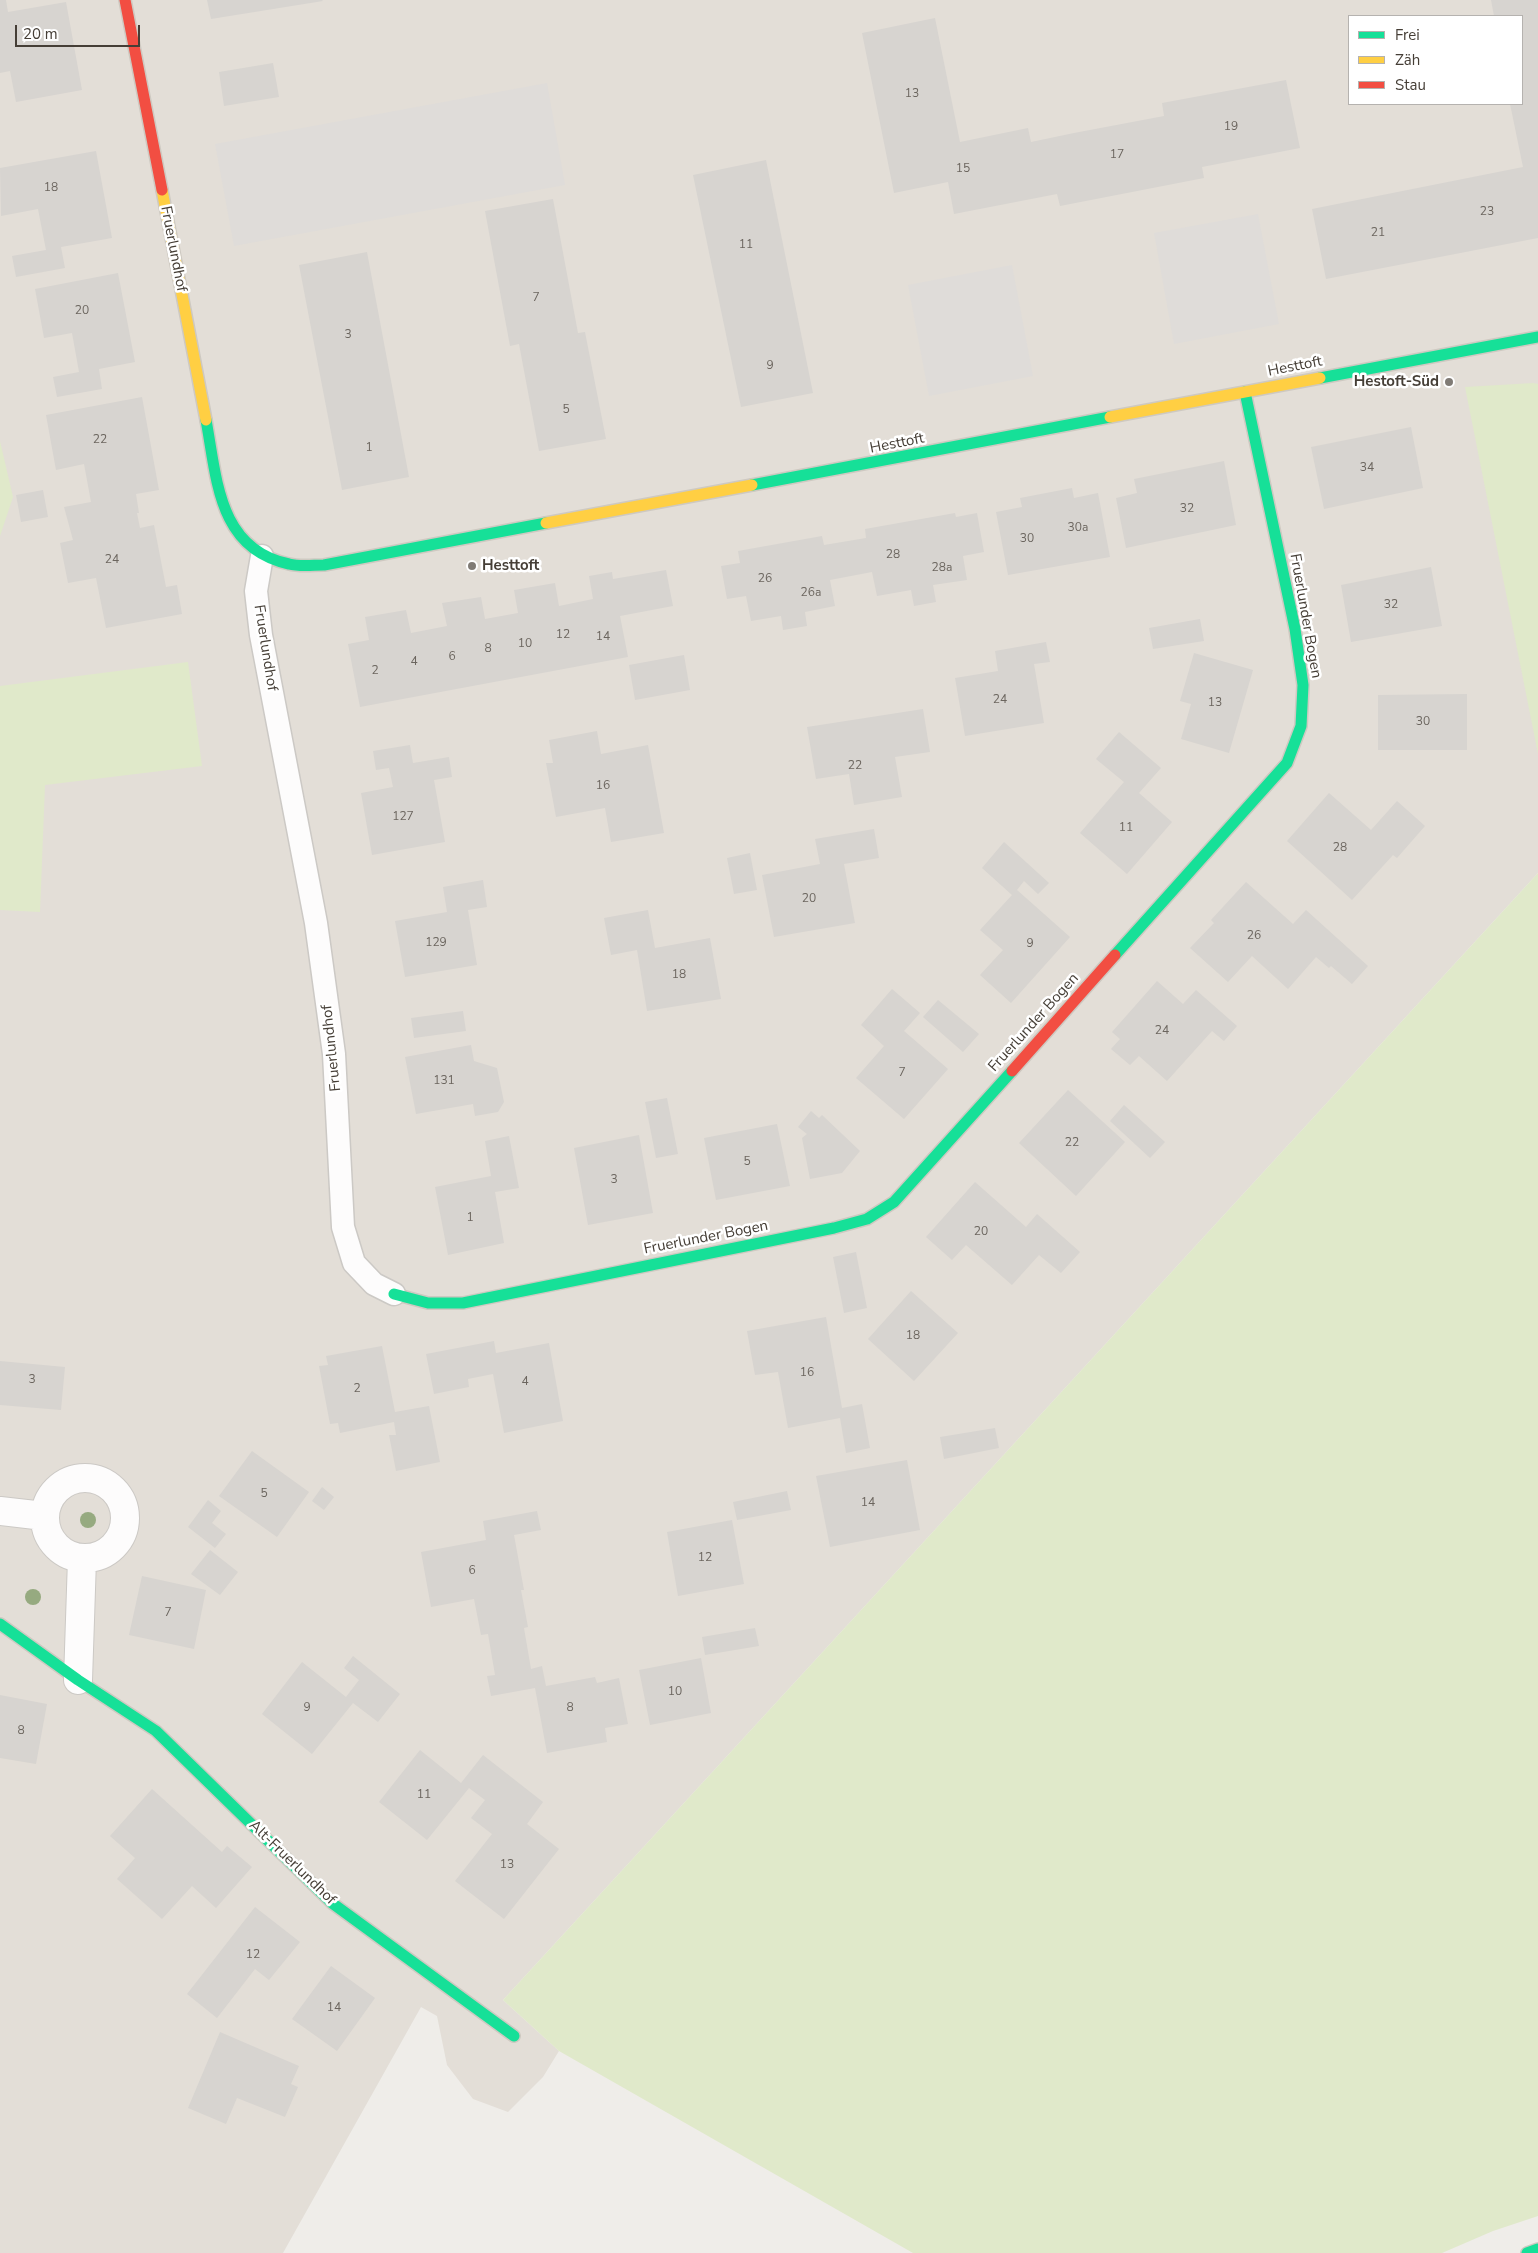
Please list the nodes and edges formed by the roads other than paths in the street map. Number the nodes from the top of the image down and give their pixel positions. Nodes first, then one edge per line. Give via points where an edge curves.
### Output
1 (125, 0) edge
2 (1538, 337) edge
3 (1245, 392) junction
4 (262, 556) junction
5 (394, 1294) joint
6 (0, 1511) edge
7 (44, 1516) junction
8 (82, 1559) junction
9 (0, 1624) edge
10 (78, 1680) junction
11 (514, 2036) dead end
12 (1538, 2249) edge
13 (1527, 2253) edge

1 - 4 street, Fruerlundhof via 222,505 238,535
2 - 3 street, Hesttoft
3 - 4 street, Hesttoft via 324,565 291,565
3 - 5 street, Fruerlunder Bogen via 1303,685 1301,726 1286,763 894,1202 867,1218 834,1228 462,1303 428,1303
4 - 5 lane, Fruerlundhof via 256,591 261,635 316,923 334,1054 343,1227 354,1263 374,1284
6 - 7 street
7 - 8 street via 46,1531 54,1545 66,1555
7 - 8 street via 48,1500 58,1487 72,1480 88,1478 103,1482 116,1492 124,1506 126,1522 121,1537 111,1550 98,1557
8 - 10 street
9 - 10 street, Alt-Fruerlundhof
10 - 11 street, Alt-Fruerlundhof via 156,1731 332,1903
12 - 13 street

